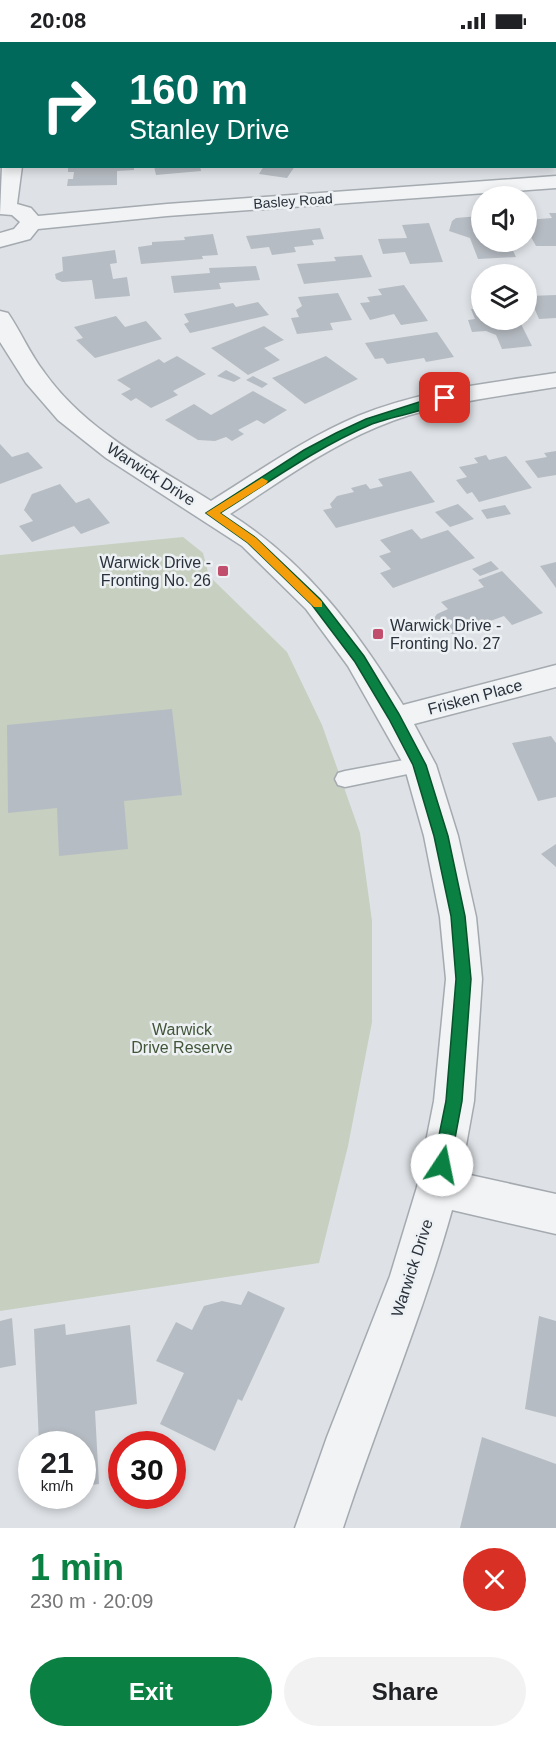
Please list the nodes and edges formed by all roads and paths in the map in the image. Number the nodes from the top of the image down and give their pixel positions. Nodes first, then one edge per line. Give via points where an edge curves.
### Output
1 (12, 168) edge
2 (556, 182) edge
3 (3, 208) edge
4 (31, 223) junction
5 (0, 240) edge
6 (0, 318) edge
7 (556, 380) edge
8 (212, 513) junction
9 (556, 676) edge
10 (395, 718) junction
11 (420, 765) junction
12 (345, 779) dead end
13 (438, 1186) junction
14 (556, 1214) edge
15 (319, 1528) edge

1 - 3 street
2 - 4 street, Basley Road
3 - 4 street via 24,213
4 - 5 street via 22,234
6 - 8 street, Warwick Drive via 35,378 67,415 115,452
7 - 8 street via 445,398 370,421 308,452
8 - 10 street, Warwick Drive via 252,540 316,602 359,659
9 - 10 street, Frisken Place
10 - 11 street, Warwick Drive
11 - 12 lane
11 - 13 street, Warwick Drive via 441,836 458,916 464,979 454,1101
13 - 14 street
13 - 15 street, Warwick Drive via 412,1276

